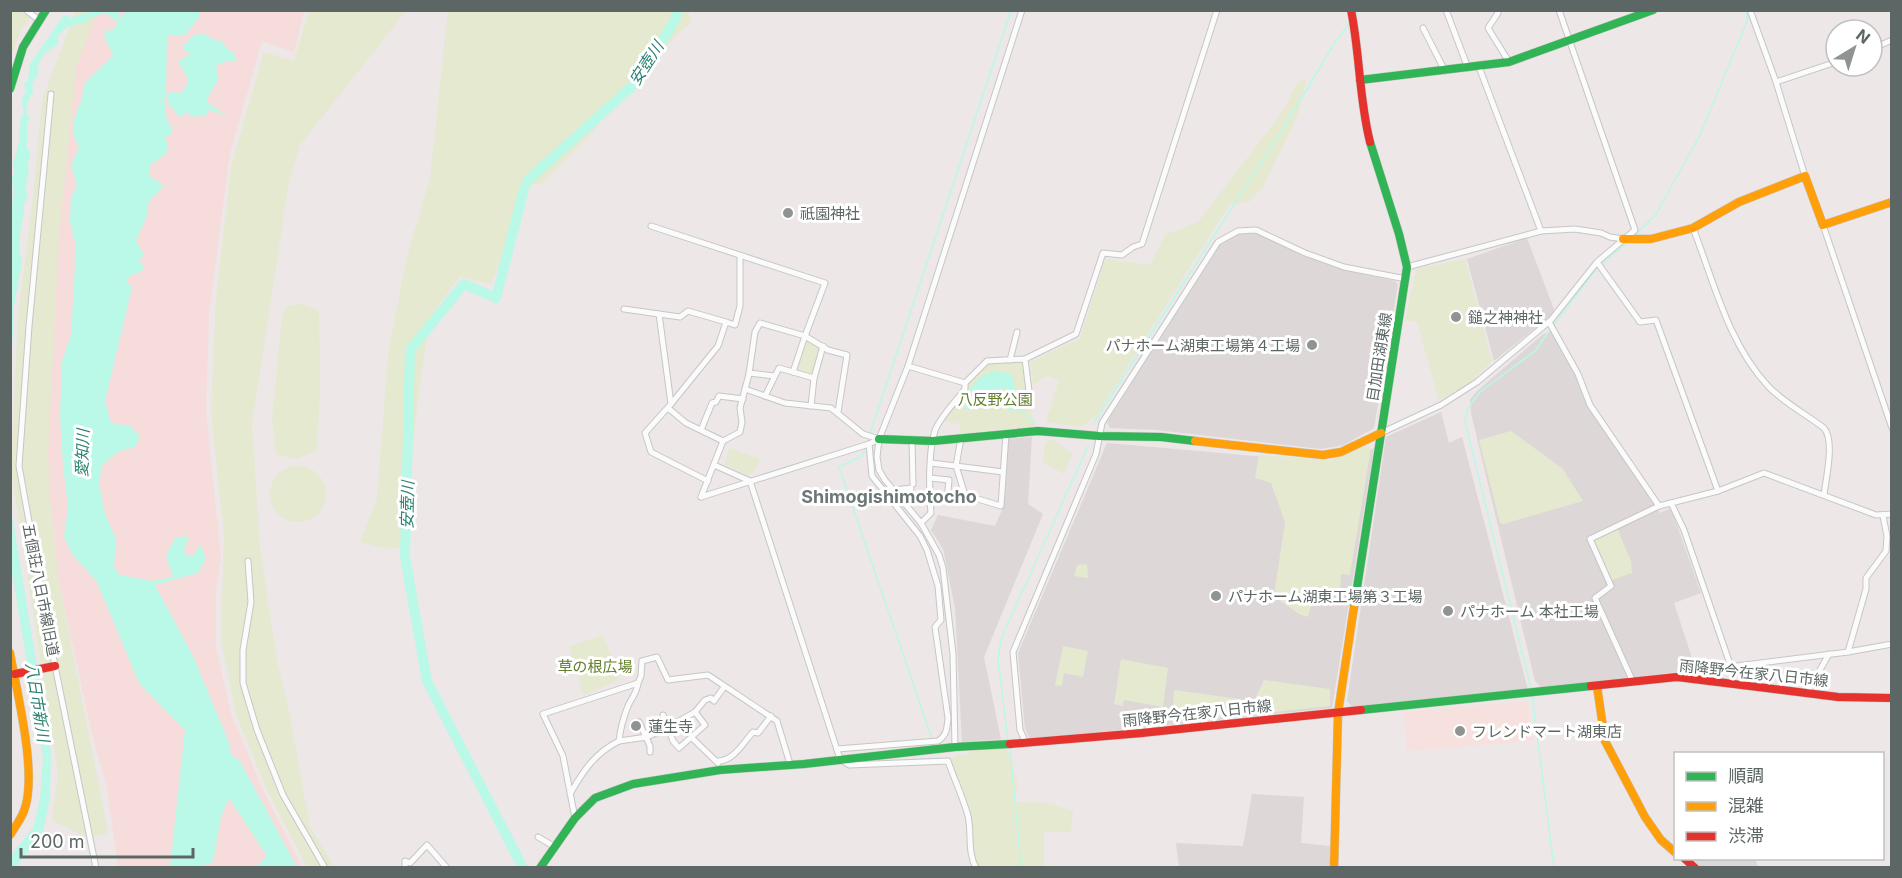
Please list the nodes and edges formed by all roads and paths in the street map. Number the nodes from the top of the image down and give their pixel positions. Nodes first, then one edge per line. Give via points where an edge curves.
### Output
1 (26, 10) edge
2 (46, 10) edge
3 (1022, 10) edge
4 (1217, 10) edge
5 (1446, 10) edge
6 (1497, 10) edge
7 (1558, 10) edge
8 (1653, 10) edge
9 (1750, 10) edge
10 (1352, 11) edge
11 (39, 20) junction
12 (1423, 28) dead end
13 (1569, 41) junction
14 (1509, 62) junction
15 (1824, 66) edge
16 (1479, 67) junction
17 (1468, 68) junction
18 (1445, 70) junction
19 (1360, 80) junction
20 (1776, 82) junction
21 (10, 89) edge
22 (51, 94) dead end
23 (1806, 176) junction
24 (1892, 202) edge
25 (1823, 225) junction
26 (651, 226) dead end
27 (1693, 228) junction
28 (1541, 231) junction
29 (1623, 239) junction
30 (740, 257) junction
31 (1599, 264) junction
32 (1407, 267) junction
33 (1406, 279) junction
34 (624, 309) dead end
35 (659, 314) junction
36 (1549, 321) junction
37 (726, 322) junction
38 (1017, 333) dead end
39 (805, 336) junction
40 (823, 346) junction
41 (1025, 359) junction
42 (1010, 360) junction
43 (908, 366) junction
44 (793, 372) junction
45 (749, 373) junction
46 (774, 376) junction
47 (814, 378) junction
48 (965, 383) junction
49 (745, 388) junction
50 (1029, 391) dead end
51 (765, 396) junction
52 (743, 399) junction
53 (669, 406) junction
54 (811, 406) junction
55 (838, 412) junction
56 (1891, 428) edge
57 (701, 430) junction
58 (1381, 433) junction
59 (1006, 434) junction
60 (1100, 436) junction
61 (961, 438) junction
62 (879, 439) junction
63 (912, 440) junction
64 (723, 441) junction
65 (933, 441) junction
66 (869, 444) junction
67 (931, 463) junction
68 (714, 465) junction
69 (956, 466) junction
70 (1003, 472) junction
71 (930, 478) junction
72 (708, 481) junction
73 (750, 481) junction
74 (894, 490) junction
75 (1718, 491) junction
76 (1824, 495) junction
77 (947, 501) dead end
78 (1671, 503) junction
79 (1659, 506) junction
80 (1892, 514) edge
81 (1883, 516) junction
82 (921, 523) junction
83 (248, 561) dead end
84 (1892, 644) edge
85 (1848, 652) junction
86 (10, 653) edge
87 (1829, 654) junction
88 (52, 666) junction
89 (1731, 667) junction
90 (17, 674) junction
91 (1712, 680) junction
92 (1633, 682) junction
93 (638, 683) junction
94 (1597, 686) junction
95 (724, 687) junction
96 (1807, 693) junction
97 (1892, 698) edge
98 (695, 712) junction
99 (1338, 712) junction
100 (663, 715) dead end
101 (771, 717) junction
102 (639, 722) dead end
103 (667, 728) junction
104 (647, 737) junction
105 (692, 738) junction
106 (619, 741) junction
107 (1026, 743) junction
108 (955, 747) junction
109 (837, 749) junction
110 (650, 752) dead end
111 (840, 759) junction
112 (717, 761) junction
113 (790, 764) junction
114 (720, 770) junction
115 (570, 794) junction
116 (575, 818) junction
117 (10, 836) edge
118 (538, 837) dead end
119 (555, 846) junction
120 (1674, 851) edge
121 (96, 867) edge
122 (325, 867) edge
123 (405, 867) edge
124 (447, 867) edge
125 (540, 867) edge
126 (976, 867) edge
127 (1334, 867) edge

1 - 11 street
2 - 11 main road
3 - 43 street
4 - 41 street via 1142,244 1122,255 1103,253 1076,334
5 - 17 street
6 - 14 street via 1488,28
7 - 13 street
8 - 13 main road
9 - 20 street
10 - 19 main road, 目加田湖東線
11 - 21 main road via 19,53
12 - 18 street
13 - 14 main road
13 - 29 street via 1635,230
14 - 16 main road
15 - 20 street
16 - 17 main road
16 - 28 street
17 - 18 main road
18 - 19 main road
19 - 32 main road, 目加田湖東線 via 1368,138
20 - 23 street
22 - 88 street, 五個荘八日市線旧道 via 19,466
23 - 25 main road
23 - 27 main road via 1739,202
24 - 25 main road
25 - 56 street
26 - 30 street
27 - 29 main road via 1651,239
27 - 76 street via 1720,302 1749,361 1770,388 1829,433
28 - 29 street via 1575,229
28 - 32 street
29 - 31 street
30 - 37 street via 740,306 735,325
30 - 39 street via 825,283
31 - 36 street
31 - 75 street via 1640,322 1656,320
32 - 33 main road, 目加田湖東線
33 - 58 main road, 目加田湖東線
33 - 60 street via 1344,267 1256,230 1238,231 1218,242 1102,423
34 - 35 street
35 - 37 street via 680,317 688,311
35 - 53 street
36 - 58 street via 1464,391
36 - 79 street via 1590,405
37 - 53 street via 718,346
38 - 42 street
39 - 40 street
39 - 44 street
39 - 45 street via 760,323
40 - 47 street
40 - 55 street via 847,355
41 - 42 street
41 - 50 street
42 - 48 street via 987,361
43 - 48 street
43 - 62 street
44 - 46 street via 779,368
44 - 47 street
45 - 46 street
45 - 49 street
46 - 51 street
47 - 54 street
48 - 65 street via 965,389 936,428
49 - 51 street
49 - 52 street
51 - 54 street
52 - 57 street via 718,396
52 - 64 street via 740,432
53 - 57 street via 686,423
53 - 72 street via 645,433 651,452
54 - 55 street
55 - 62 street via 863,434
57 - 64 street
58 - 60 main road via 1341,452 1323,455 1161,437
58 - 99 main road, 目加田湖東線
59 - 60 main road via 1038,431
59 - 61 main road
59 - 70 street
60 - 107 street via 1096,454 1013,652 1020,730
61 - 65 main road
61 - 69 street
62 - 63 main road
62 - 66 street
62 - 74 street via 879,470
63 - 65 main road
63 - 74 street via 912,486
64 - 68 street
65 - 67 street
66 - 73 street
66 - 109 street via 872,476 920,536 938,586 941,620 935,627 947,729 938,741
67 - 69 street
67 - 71 street
68 - 72 street
68 - 73 street
69 - 70 street
69 - 70 street via 966,495 1001,506
71 - 77 street via 949,480
71 - 82 street via 931,513
72 - 73 street via 701,497
73 - 109 street
74 - 82 street
75 - 76 street via 1764,473
75 - 78 street
76 - 81 street
78 - 79 street
78 - 89 street
79 - 92 street via 1590,539 1611,586 1595,598
80 - 81 street
81 - 85 street via 1886,551 1866,578
82 - 108 street via 946,577
83 - 122 street via 251,602 243,650 243,683 283,795
84 - 85 street
85 - 87 street
86 - 90 main road
87 - 89 street
87 - 96 street
88 - 90 main road
88 - 121 street, 五個荘八日市線旧道
89 - 91 street via 1721,668
90 - 117 main road via 29,790 24,811
91 - 92 main road, 雨降野今在家八日市線 via 1677,677
91 - 96 main road, 雨降野今在家八日市線
92 - 94 main road, 雨降野今在家八日市線
93 - 95 street via 642,661 657,657 668,680 708,675
93 - 106 street
93 - 115 street via 543,714 563,756
94 - 99 main road, 雨降野今在家八日市線
94 - 120 main road via 1605,741 1645,817
95 - 98 street via 714,701 705,700
95 - 101 street
96 - 97 main road, 雨降野今在家八日市線
98 - 103 street
98 - 105 street via 705,725
99 - 107 main road, 雨降野今在家八日市線
99 - 127 main road, 目加田湖東線
100 - 103 street
101 - 112 street via 732,756
101 - 113 street via 777,721
102 - 104 street
103 - 104 street
103 - 105 street via 679,748
104 - 106 street
104 - 110 street
105 - 112 street
106 - 115 street via 603,749 583,770
107 - 108 main road, 雨降野今在家八日市線
108 - 111 main road, 雨降野今在家八日市線
109 - 111 street
111 - 113 main road, 雨降野今在家八日市線
111 - 126 street via 849,765 948,761 968,817 970,852
112 - 114 street
113 - 114 main road, 雨降野今在家八日市線
114 - 116 main road, 雨降野今在家八日市線 via 616,789 595,798
115 - 116 street
116 - 119 main road, 雨降野今在家八日市線
118 - 119 street
119 - 125 main road, 雨降野今在家八日市線
123 - 124 street via 405,861 410,863 427,845

